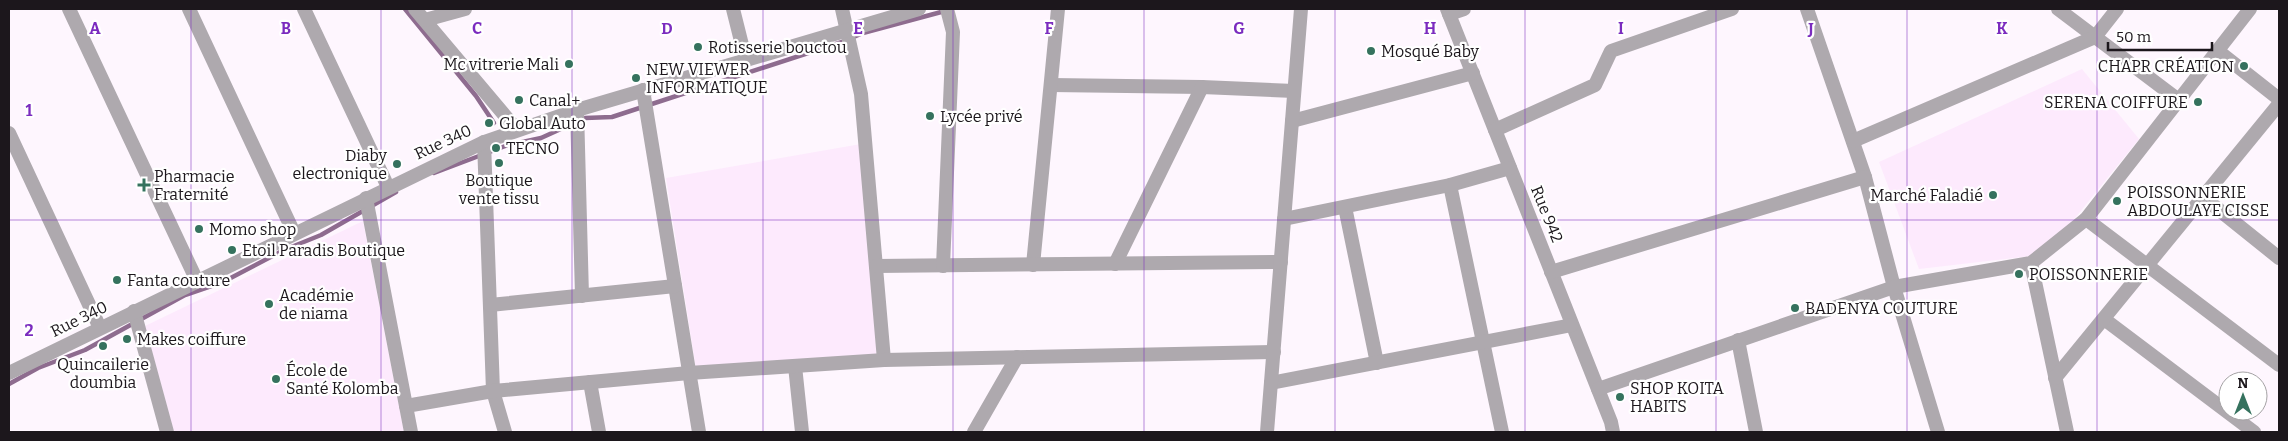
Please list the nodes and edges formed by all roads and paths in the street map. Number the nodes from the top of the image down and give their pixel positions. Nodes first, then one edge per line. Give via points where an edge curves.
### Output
1 (69, 9) edge
2 (189, 9) edge
3 (304, 9) edge
4 (416, 9) edge
5 (465, 9) edge
6 (733, 9) edge
7 (842, 9) edge
8 (919, 9) edge
9 (947, 9) edge
10 (1058, 9) edge
11 (1301, 9) edge
12 (1464, 9) edge
13 (1732, 9) edge
14 (1807, 9) edge
15 (2058, 9) edge
16 (2117, 9) edge
17 (2250, 9) edge
18 (1448, 11) edge
19 (425, 20) junction
20 (848, 31) junction
21 (2095, 37) junction
22 (2218, 51) junction
23 (746, 61) junction
24 (1472, 73) junction
25 (1050, 85) junction
26 (1202, 87) junction
27 (643, 90) junction
28 (1294, 91) junction
29 (2279, 99) edge
30 (2180, 101) junction
31 (2279, 104) edge
32 (577, 110) junction
33 (1292, 121) junction
34 (517, 130) junction
35 (1495, 130) junction
36 (9, 133) edge
37 (1853, 141) junction
38 (484, 142) junction
39 (1510, 168) junction
40 (1865, 177) junction
41 (1450, 185) junction
42 (388, 187) junction
43 (2203, 197) junction
44 (366, 198) junction
45 (1345, 207) junction
46 (1284, 219) junction
47 (2086, 219) junction
48 (294, 233) junction
49 (2279, 258) edge
50 (1281, 262) junction
51 (2031, 263) junction
52 (1115, 264) junction
53 (1033, 265) junction
54 (2148, 265) junction
55 (876, 266) junction
56 (943, 266) junction
57 (1551, 272) junction
58 (197, 281) junction
59 (675, 286) junction
60 (1894, 287) junction
61 (582, 296) junction
62 (490, 305) junction
63 (134, 312) junction
64 (2104, 319) junction
65 (1572, 325) junction
66 (100, 328) junction
67 (1738, 340) junction
68 (1483, 342) junction
69 (1274, 352) junction
70 (1017, 357) junction
71 (884, 360) junction
72 (1377, 363) junction
73 (2279, 365) edge
74 (795, 366) junction
75 (9, 373) edge
76 (689, 373) junction
77 (2055, 378) junction
78 (590, 382) junction
79 (1271, 383) junction
80 (1598, 389) junction
81 (493, 391) junction
82 (406, 406) junction
83 (2068, 431) edge
84 (167, 432) edge
85 (411, 432) edge
86 (505, 432) edge
87 (599, 432) edge
88 (699, 432) edge
89 (802, 432) edge
90 (974, 432) edge
91 (1267, 432) edge
92 (1502, 432) edge
93 (1612, 432) edge
94 (1756, 432) edge
95 (1938, 432) edge
96 (2254, 432) edge

1 - 58 street
2 - 48 street
3 - 42 street
4 - 19 street
5 - 19 street
6 - 23 street
7 - 20 street
8 - 20 street, Rue 340
9 - 56 street via 953,32
10 - 25 street
11 - 28 street
12 - 18 street
13 - 35 street via 1612,51 1595,86
14 - 37 street
15 - 21 street
16 - 21 street
17 - 22 street
18 - 24 street, Rue 942
19 - 34 street
20 - 23 street, Rue 340
20 - 55 street via 861,94
21 - 30 street
21 - 37 street
22 - 29 street
22 - 30 street
23 - 27 street, Rue 340
24 - 33 street
24 - 35 street, Rue 942
25 - 26 street
25 - 53 street
26 - 28 street
26 - 52 street
27 - 32 street, Rue 340
27 - 59 street
28 - 33 street
30 - 47 street
31 - 43 street
32 - 34 street, Rue 340
32 - 61 street
33 - 46 street
34 - 38 street, Rue 340
35 - 39 street, Rue 942
36 - 66 street
37 - 40 street
38 - 42 street, Rue 340
38 - 62 street
39 - 41 street
39 - 57 street, Rue 942
40 - 57 street
40 - 60 street
41 - 45 street
41 - 68 street
42 - 44 street, Rue 340
43 - 49 street
43 - 54 street
44 - 48 street, Rue 340
44 - 82 street
45 - 46 street
45 - 72 street
46 - 50 street
47 - 51 street
47 - 54 street
48 - 58 street, Rue 340
50 - 52 street
50 - 69 street
51 - 60 street
51 - 77 street
52 - 53 street
53 - 56 street
54 - 64 street
54 - 73 street
55 - 56 street
55 - 71 street
57 - 65 street, Rue 942
58 - 63 street, Rue 340
59 - 61 street
59 - 76 street
60 - 67 street
60 - 95 street
61 - 62 street
62 - 81 street
63 - 66 street, Rue 340
63 - 84 street
64 - 77 street
64 - 96 street
65 - 68 street
65 - 80 street, Rue 942
66 - 75 street, Rue 340
67 - 80 street
67 - 94 street
68 - 72 street
68 - 92 street
69 - 70 street
69 - 79 street
70 - 71 street
70 - 90 street
71 - 74 street
72 - 79 street
74 - 76 street
74 - 89 street
76 - 78 street
76 - 88 street
77 - 83 street
78 - 81 street
78 - 87 street
79 - 91 street
80 - 93 street, Rue 942
81 - 82 street
81 - 86 street
82 - 85 street

